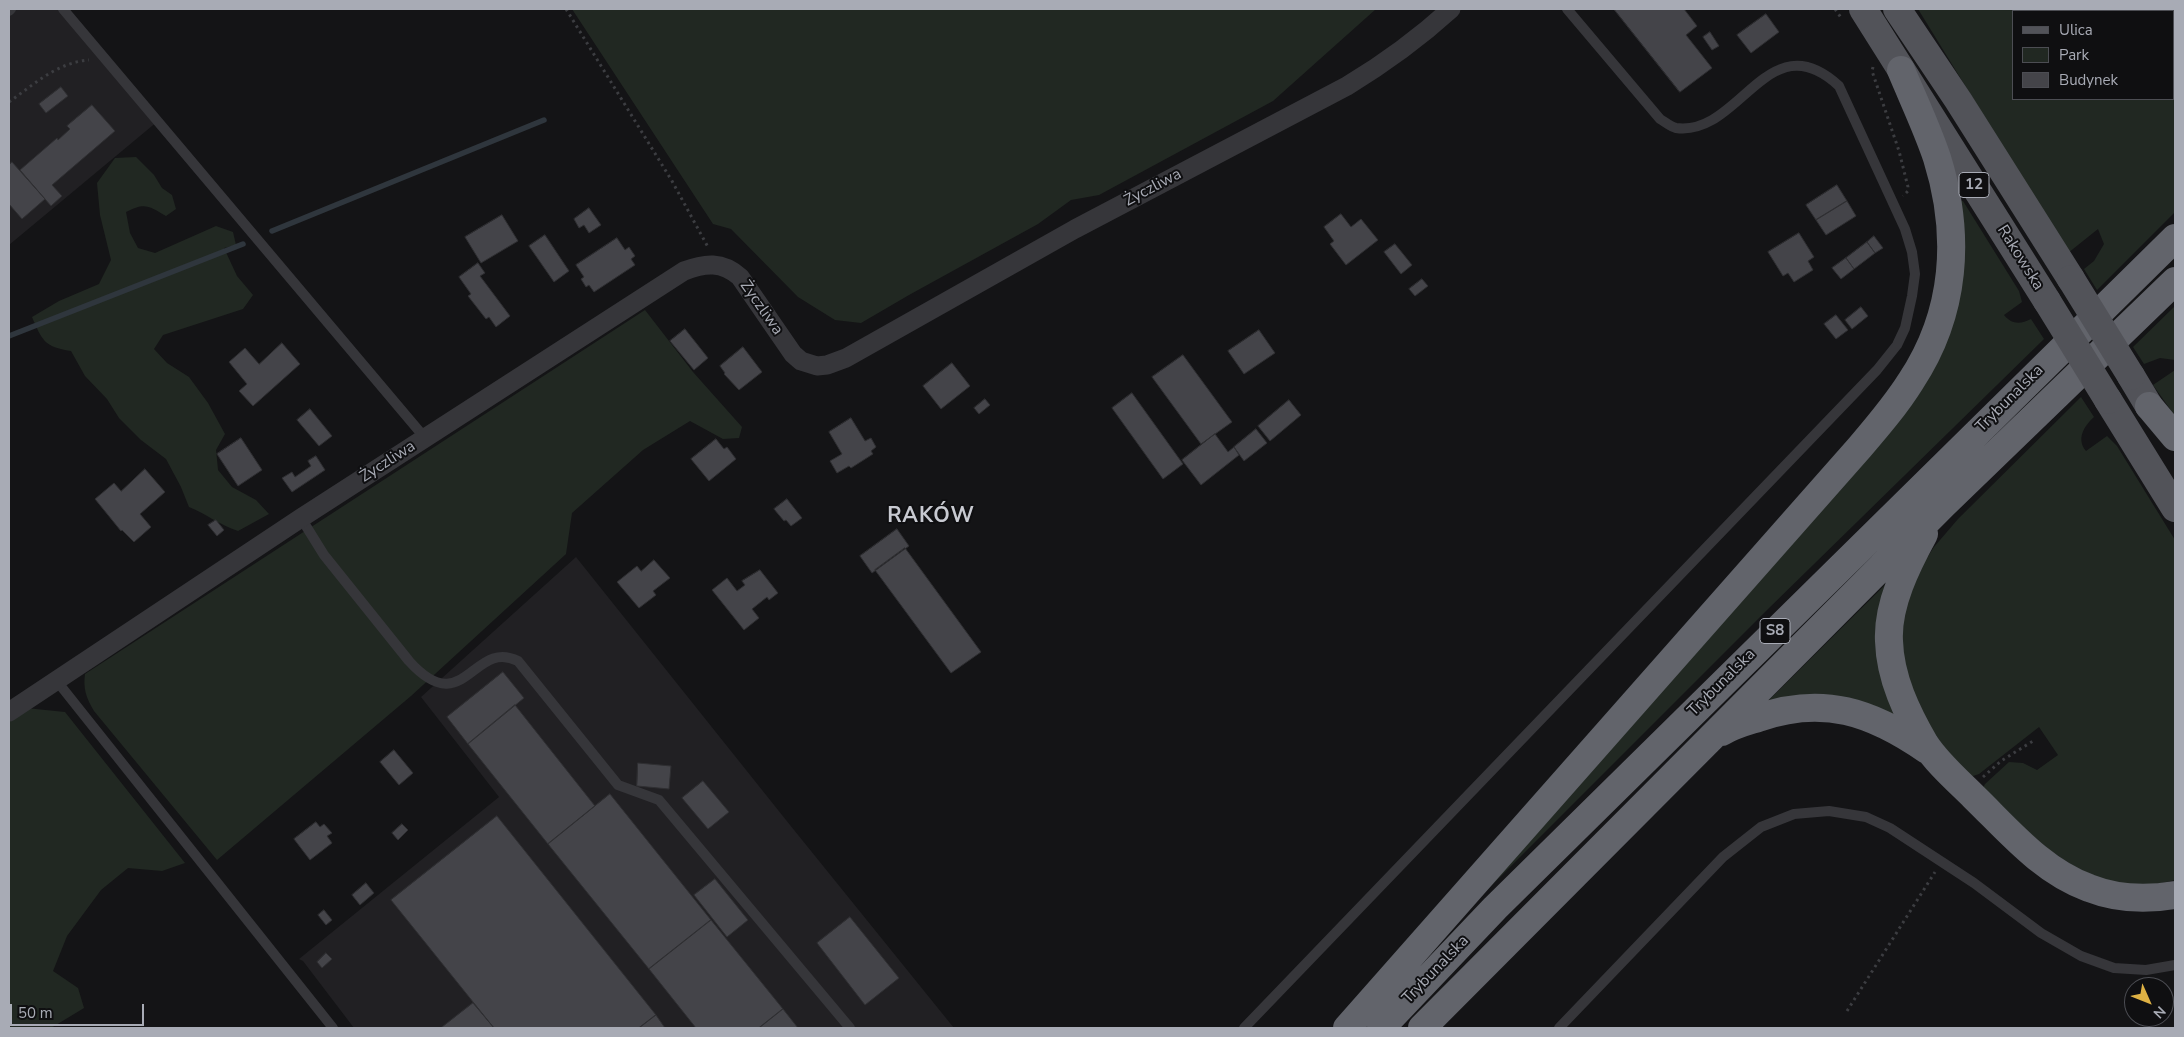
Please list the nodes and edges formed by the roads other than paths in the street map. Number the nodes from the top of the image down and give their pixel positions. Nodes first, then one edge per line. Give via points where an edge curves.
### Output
1 (62, 9) edge
2 (1451, 9) edge
3 (1567, 9) edge
4 (1863, 9) edge
5 (1898, 9) edge
6 (1902, 70) junction
7 (2175, 237) edge
8 (2175, 281) edge
9 (2149, 406) joint
10 (2175, 437) edge
11 (425, 438) junction
12 (1943, 505) junction
13 (2175, 508) edge
14 (301, 518) junction
15 (56, 680) junction
16 (9, 712) edge
17 (1710, 738) junction
18 (1933, 754) junction
19 (2175, 895) edge
20 (2175, 965) edge
21 (333, 1028) edge
22 (850, 1028) edge
23 (1244, 1028) edge
24 (1347, 1028) edge
25 (1380, 1028) edge
26 (1422, 1028) edge
27 (1559, 1028) edge

1 - 11 lane
2 - 11 street, Życzliwa via 1420,37 1347,86 1075,229 846,358 817,366 801,361 740,277 723,266 710,264 684,271
3 - 23 lane via 1660,119 1675,128 1693,128 1710,122 1769,75 1785,67 1806,65 1825,73 1839,86 1905,229 1912,252 1915,274 1905,328 1878,370
4 - 6 main road, Rakowska / 12
5 - 9 main road, Rakowska / 12, bridge
6 - 13 main road, Rakowska / 12, bridge
6 - 24 highway via 1930,137 1944,186 1951,261 1949,292 1940,323 1912,380 1853,455
7 - 25 highway, Trybunalska / S8 via 1495,908
8 - 12 highway, S8
9 - 10 highway
11 - 14 street, Życzliwa
12 - 17 highway, S8
12 - 18 highway via 1912,559 1894,604 1889,632 1892,665 1902,698
14 - 15 street, Życzliwa
14 - 22 lane via 324,555 425,677 435,683 447,684 469,675 492,657 509,657 518,662 618,785 659,800
15 - 16 street, Życzliwa
15 - 21 lane
17 - 18 highway via 1767,714 1816,706 1877,720
17 - 26 highway, Trybunalska / S8
18 - 19 highway via 2034,855 2075,882 2120,897
20 - 27 lane via 2146,970 2114,968 2081,956 2041,933 1942,861 1890,828 1866,817 1829,811 1794,814 1761,827 1723,857

